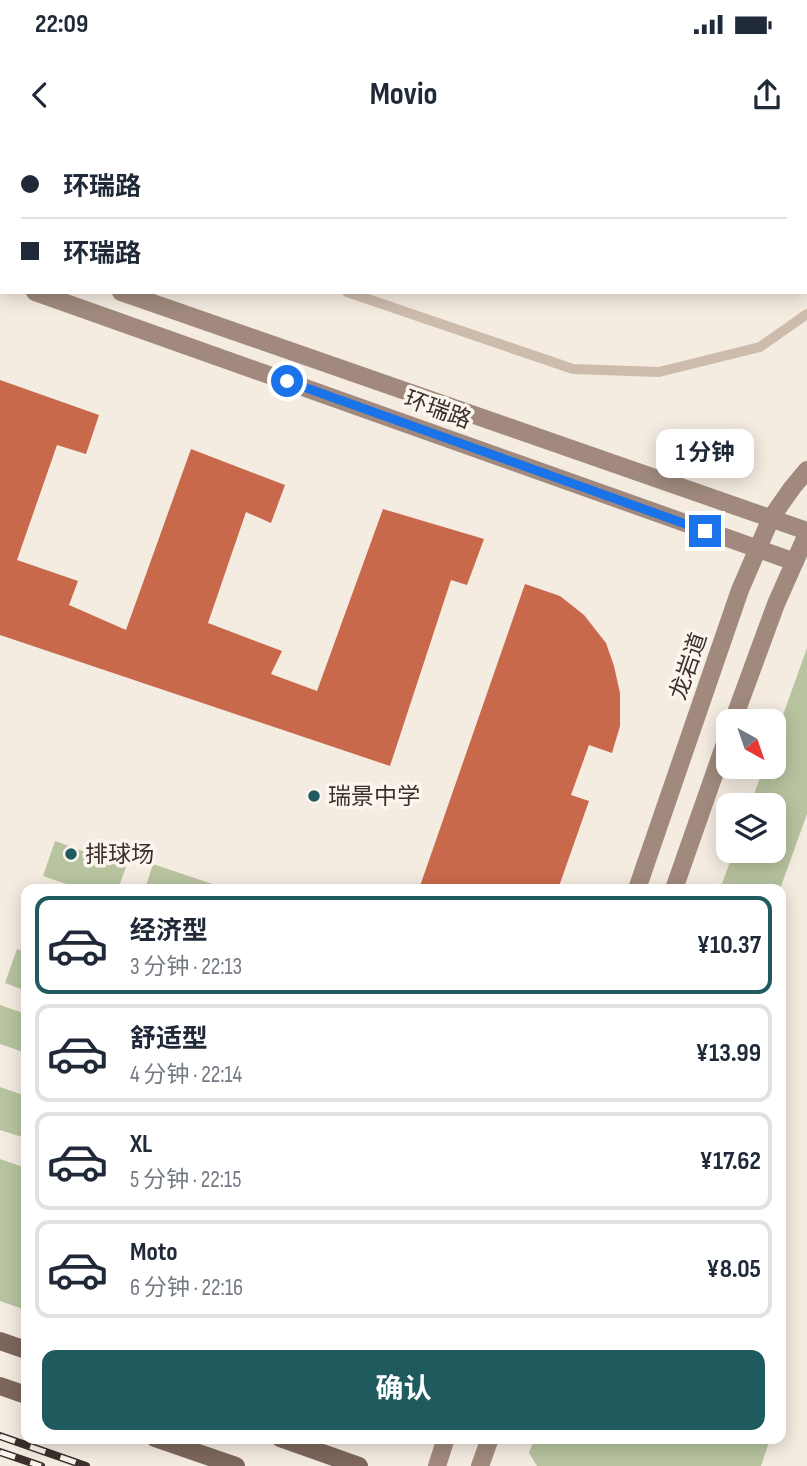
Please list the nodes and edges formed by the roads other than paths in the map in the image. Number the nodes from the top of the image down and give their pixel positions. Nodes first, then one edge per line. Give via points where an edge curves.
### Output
1 (41, 294) edge
2 (127, 294) edge
3 (353, 294) edge
4 (807, 314) edge
5 (807, 470) edge
6 (771, 518) junction
7 (807, 533) edge
8 (757, 549) junction
9 (795, 562) junction
10 (737, 709) edge
11 (716, 769) edge
12 (639, 884) edge
13 (676, 884) edge
14 (0, 1341) edge
15 (21, 1348) edge
16 (0, 1385) edge
17 (21, 1393) edge
18 (172, 1444) edge
19 (297, 1444) edge
20 (488, 1444) edge
21 (236, 1466) edge
22 (359, 1466) edge
23 (481, 1466) edge

1 - 8 main road, 环瑞路
2 - 6 main road, 环瑞路
3 - 4 lane via 573,369 659,372 760,347
5 - 6 main road, 龙岩道
6 - 7 main road, 环瑞路
6 - 8 main road, 龙岩道
7 - 9 main road, 环瑞路
8 - 9 main road, 环瑞路
8 - 12 main road, 龙岩道
9 - 10 main road
11 - 13 main road
14 - 15 main road
16 - 17 main road
18 - 21 main road
19 - 22 main road
20 - 23 main road

